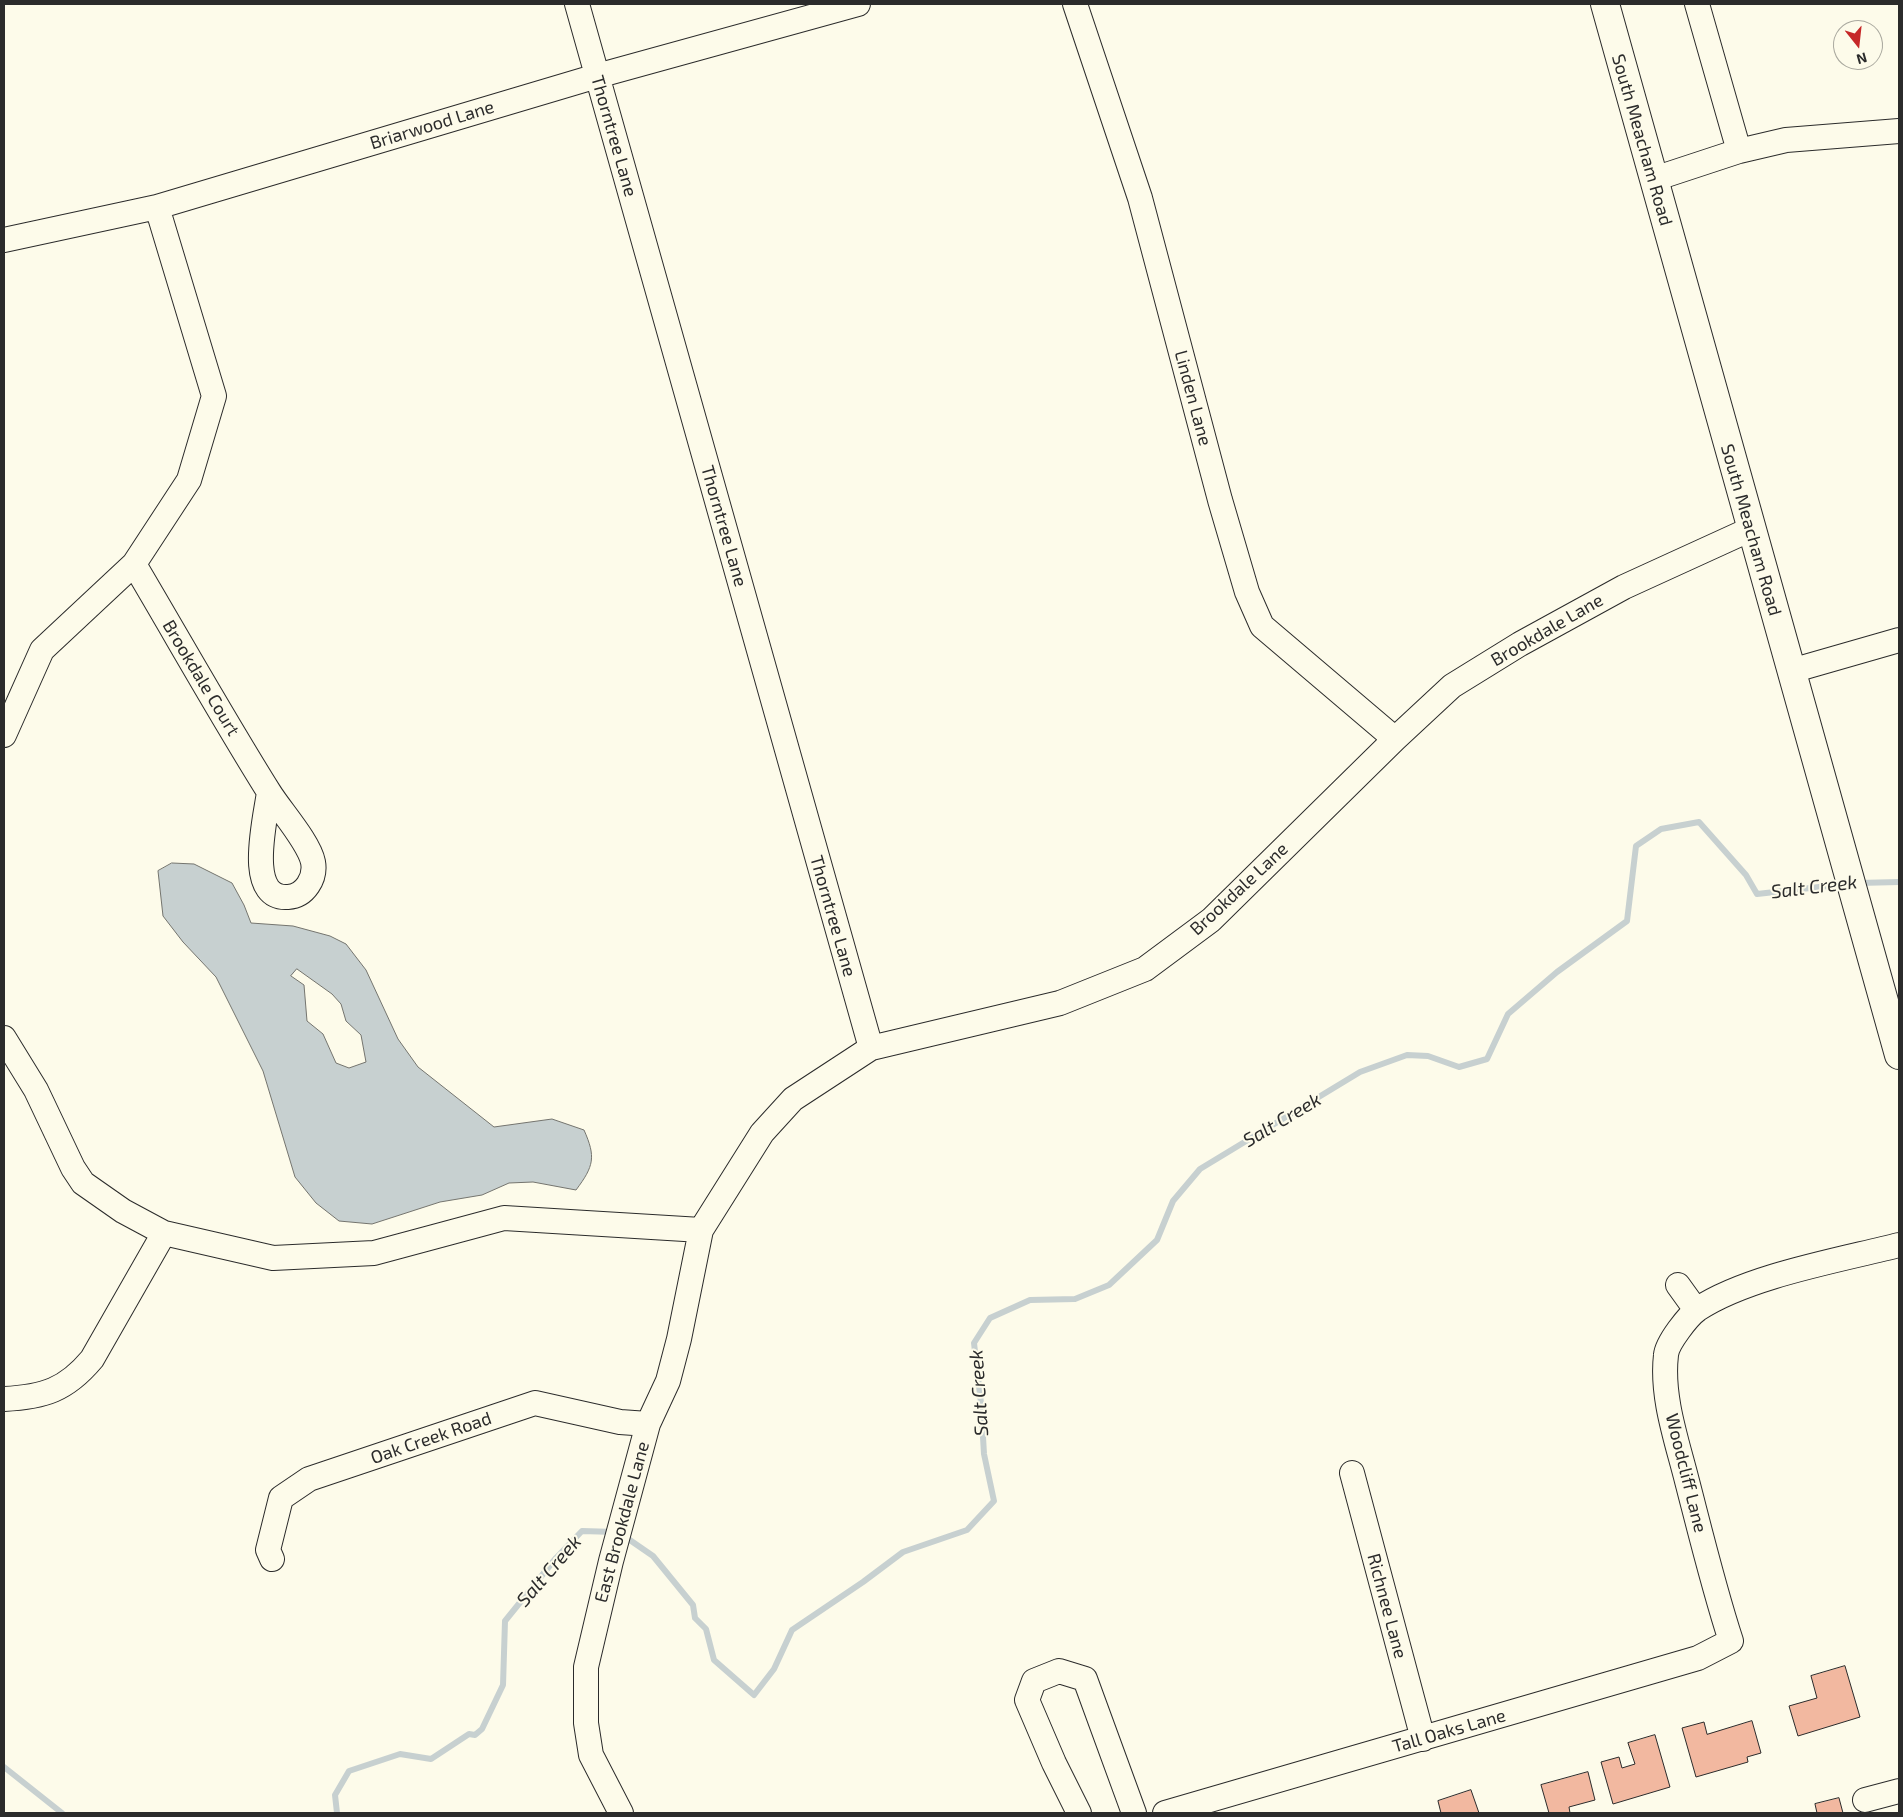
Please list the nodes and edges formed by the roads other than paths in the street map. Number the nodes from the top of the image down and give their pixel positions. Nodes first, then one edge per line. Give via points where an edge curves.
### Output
1 (577, 4) edge
2 (858, 4) edge
3 (1075, 4) edge
4 (1604, 4) edge
5 (1697, 4) edge
6 (597, 76) junction
7 (1899, 131) edge
8 (1739, 151) junction
9 (1654, 179) junction
10 (157, 207) junction
11 (4, 240) edge
12 (1751, 529) junction
13 (134, 564) junction
14 (1899, 640) edge
15 (1791, 671) junction
16 (4, 735) edge
17 (1395, 739) junction
18 (269, 792) dead end
19 (4, 1038) edge
20 (871, 1048) junction
21 (1899, 1055) edge
22 (701, 1230) junction
23 (164, 1233) junction
24 (1899, 1245) edge
25 (1678, 1285) dead end
26 (1696, 1310) junction
27 (4, 1399) edge
28 (648, 1424) junction
29 (1352, 1473) dead end
30 (272, 1559) dead end
31 (1731, 1641) joint
32 (1423, 1739) junction
33 (1899, 1791) edge
34 (1865, 1800) dead end
35 (621, 1813) edge
36 (1079, 1813) edge
37 (1134, 1813) edge
38 (1165, 1813) edge

1 - 6 street, Thorntree Lane
2 - 6 street, Briarwood Lane
3 - 17 street, Linden Lane via 1140,198 1247,592 1262,626
4 - 9 main road, South Meacham Road
5 - 8 street
6 - 10 street, Briarwood Lane
6 - 20 street, Thorntree Lane
7 - 8 street via 1786,140
8 - 9 street
9 - 12 main road, South Meacham Road
10 - 11 street, Briarwood Lane
10 - 13 street via 214,396 189,480
12 - 15 main road, South Meacham Road
12 - 17 street, Brookdale Lane via 1624,587 1520,644 1452,686
13 - 16 street via 42,650
13 - 18 street, Brookdale Court
14 - 15 street
15 - 21 main road, South Meacham Road
17 - 20 street, Brookdale Lane via 1211,920 1145,969 1060,1003
19 - 23 street via 36,1090 83,1183 123,1211
20 - 22 street, Brookdale Lane via 793,1100 762,1132
22 - 23 street via 504,1218 374,1253 273,1258
22 - 28 street, East Brookdale Lane via 670,1373
23 - 27 street via 92,1359 80,1373 57,1389
24 - 26 street, Woodcliff Lane via 1776,1277
25 - 26 street
26 - 31 street, Woodcliff Lane via 1666,1352 1665,1383 1716,1596
28 - 30 street, Oak Creek Road via 620,1422 535,1403 309,1479 280,1498 268,1550
28 - 35 street, East Brookdale Lane via 586,1667 586,1723 591,1755
29 - 32 street, Richnee Lane
31 - 32 street, Tall Oaks Lane via 1698,1658
32 - 38 street, Tall Oaks Lane
33 - 34 street
36 - 37 street via 1027,1700 1034,1681 1059,1671 1085,1679

